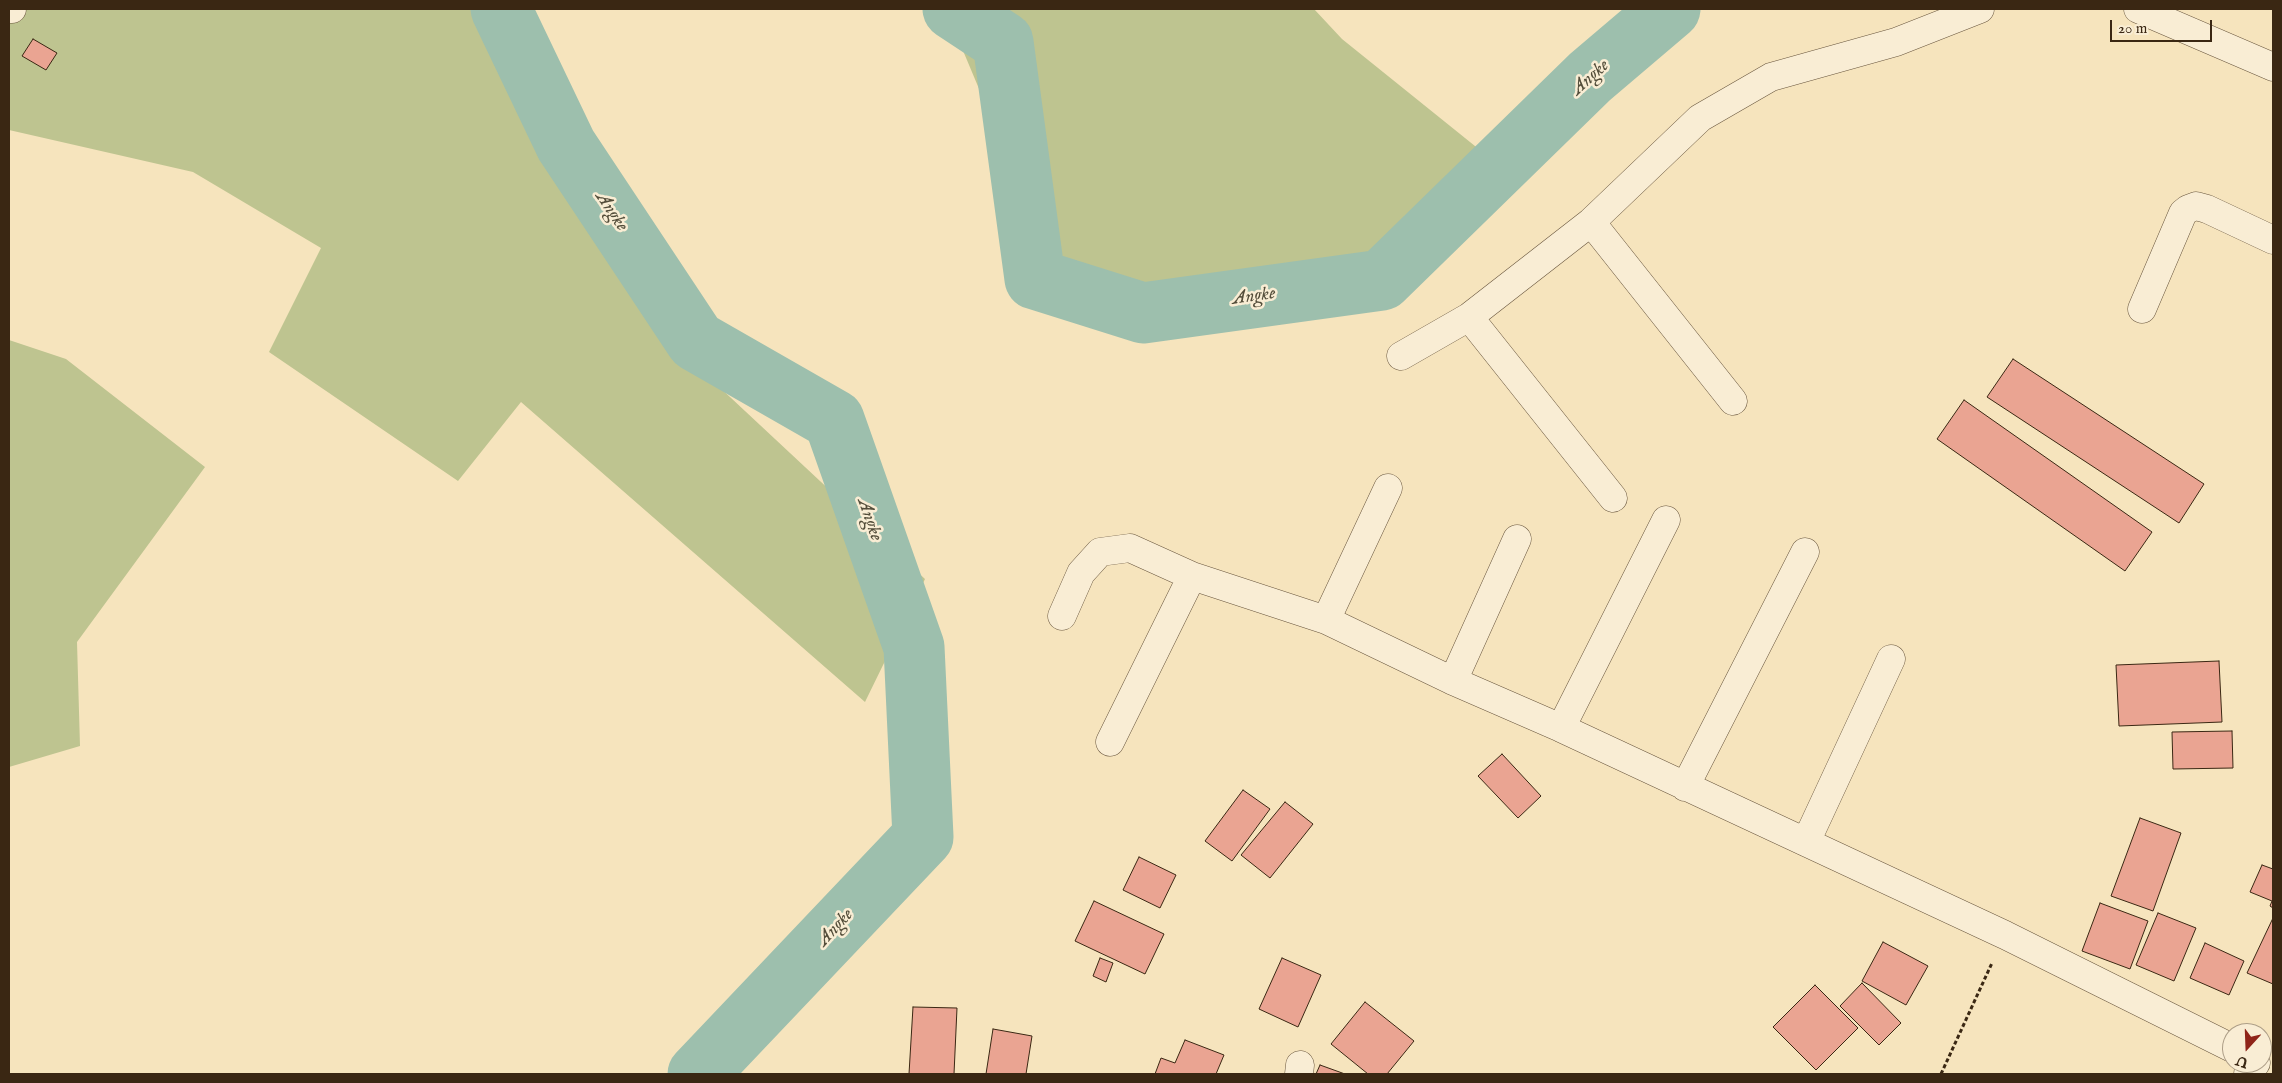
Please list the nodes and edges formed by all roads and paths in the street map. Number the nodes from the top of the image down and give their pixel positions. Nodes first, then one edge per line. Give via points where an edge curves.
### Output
1 (1980, 9) edge
2 (2138, 9) edge
3 (2273, 68) edge
4 (1591, 222) junction
5 (2273, 240) edge
6 (2142, 309) dead end
7 (1469, 317) junction
8 (1400, 356) dead end
9 (1732, 401) dead end
10 (1388, 488) dead end
11 (1613, 498) dead end
12 (1666, 520) dead end
13 (1517, 539) dead end
14 (1805, 552) dead end
15 (1192, 576) junction
16 (1062, 616) dead end
17 (1326, 620) junction
18 (1891, 659) dead end
19 (1453, 681) junction
20 (1561, 728) junction
21 (1110, 742) dead end
22 (1685, 787) junction
23 (1806, 842) junction
24 (2005, 936) junction
25 (2222, 1043) edge
26 (1940, 1074) edge

1 - 4 street via 1896,42 1771,77 1700,118
2 - 3 street
4 - 7 street
4 - 9 street
5 - 6 street via 2207,209 2196,206 2188,209 2183,213
7 - 8 street
7 - 11 street
10 - 17 street
12 - 20 street
13 - 19 street
14 - 22 street
15 - 16 street via 1130,548 1100,552 1081,573
15 - 17 street
15 - 21 street
17 - 19 street
18 - 23 street
19 - 20 street
20 - 22 street
22 - 23 street
23 - 24 street
24 - 25 street
24 - 26 path

